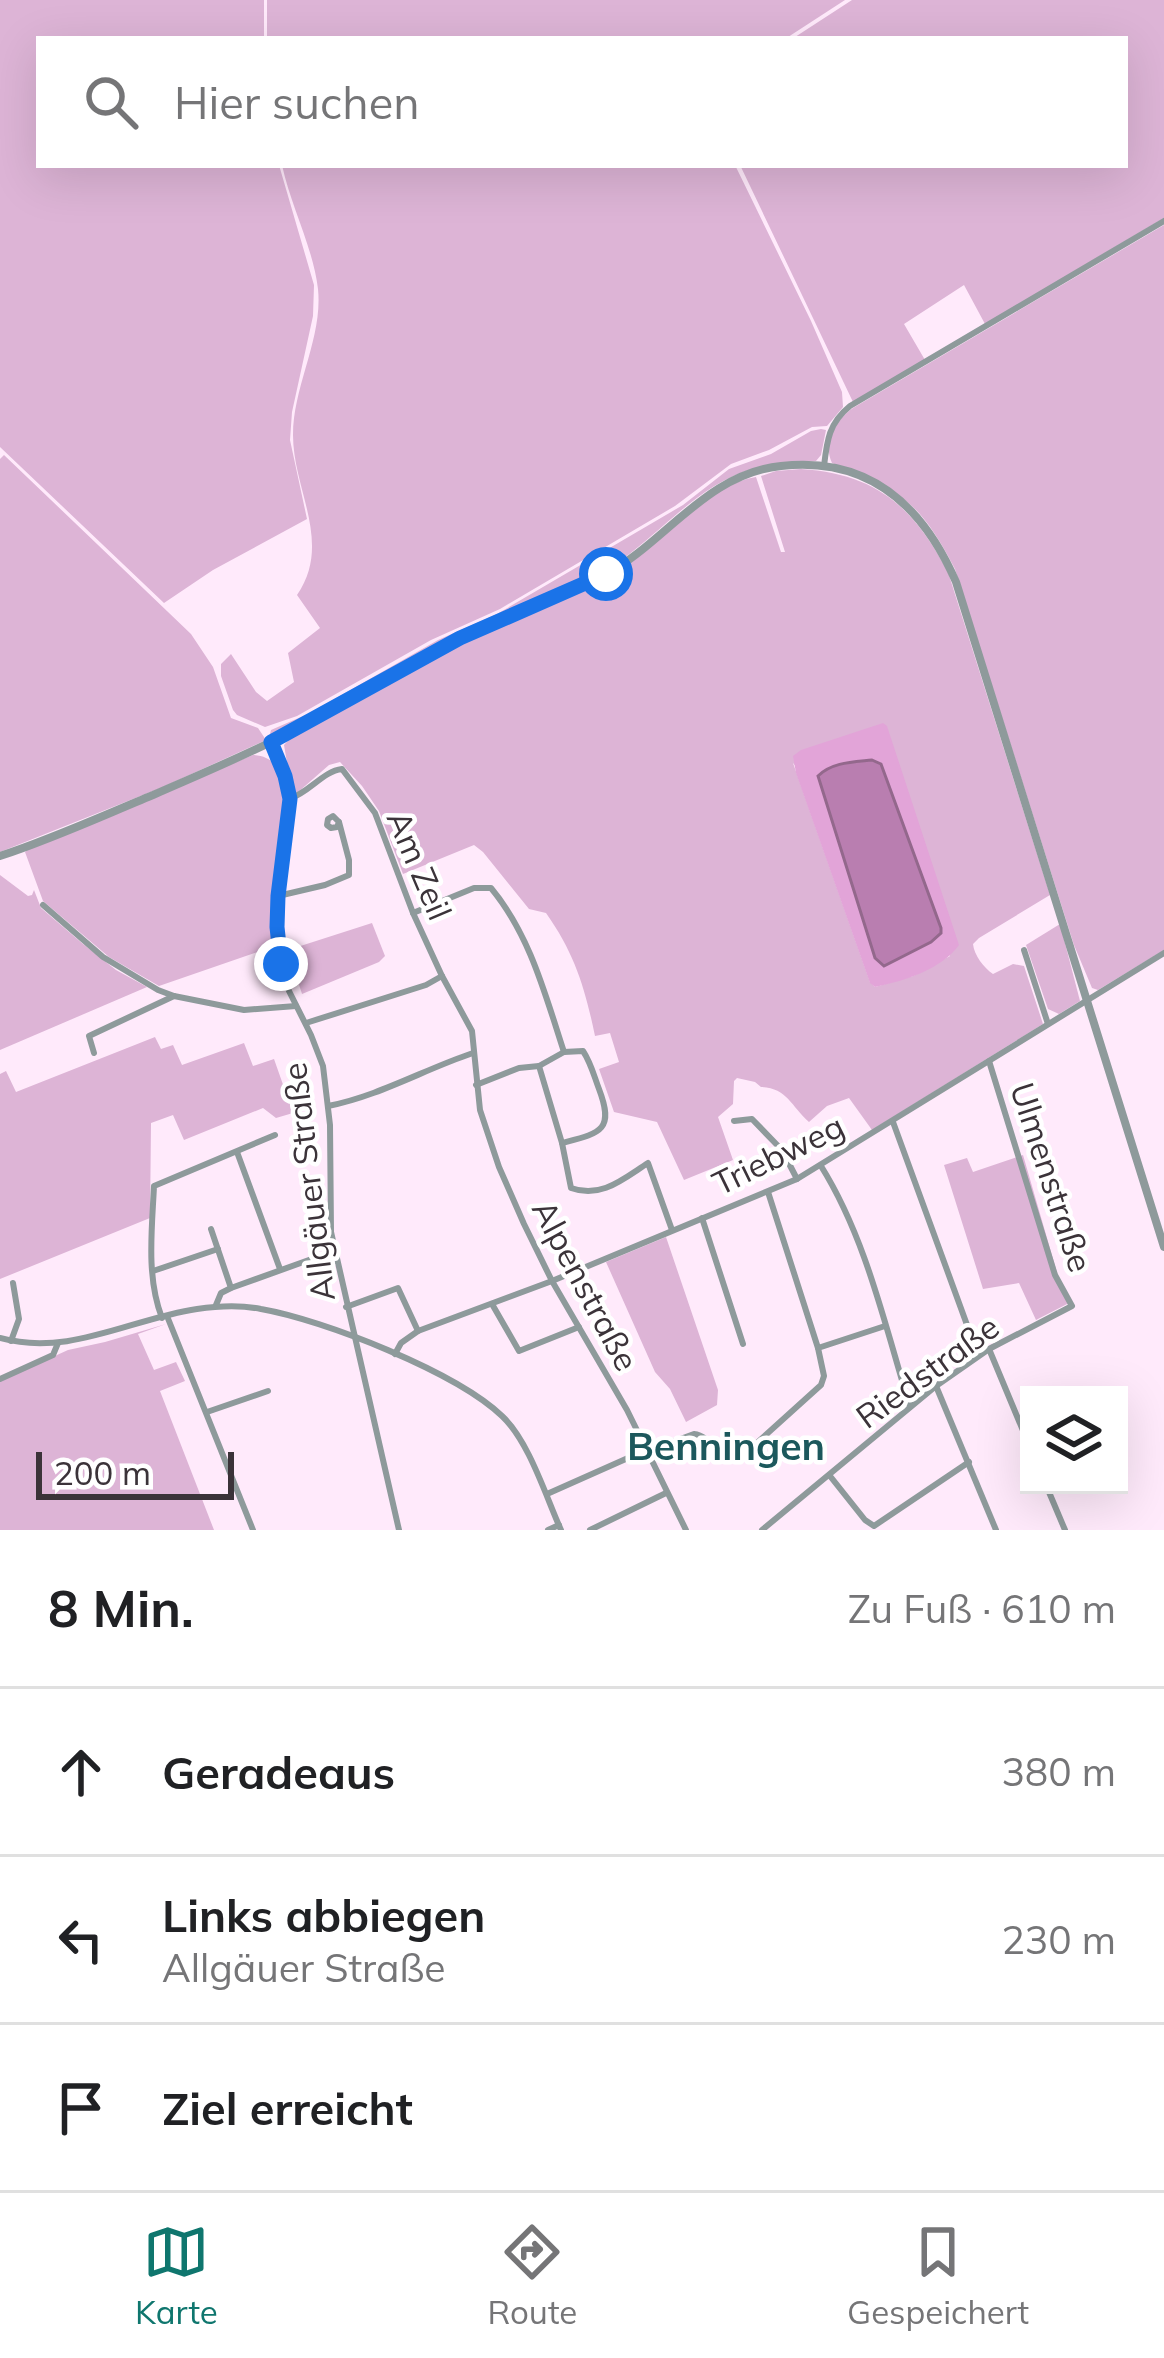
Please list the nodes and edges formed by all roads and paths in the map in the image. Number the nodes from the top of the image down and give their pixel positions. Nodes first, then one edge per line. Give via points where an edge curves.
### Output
1 (1164, 221) edge
2 (824, 466) junction
3 (271, 742) junction
4 (290, 799) junction
5 (339, 822) dead end
6 (0, 856) edge
7 (278, 896) junction
8 (43, 905) dead end
9 (413, 913) junction
10 (1024, 950) dead end
11 (1164, 953) edge
12 (442, 976) junction
13 (174, 996) junction
14 (1088, 1001) junction
15 (296, 1006) junction
16 (306, 1024) junction
17 (1048, 1024) junction
18 (564, 1052) junction
19 (94, 1053) dead end
20 (473, 1053) junction
21 (989, 1061) junction
22 (539, 1066) junction
23 (476, 1085) junction
24 (328, 1106) junction
25 (734, 1121) dead end
26 (893, 1121) junction
27 (275, 1136) dead end
28 (562, 1143) junction
29 (237, 1152) junction
30 (821, 1166) junction
31 (797, 1179) junction
32 (768, 1192) junction
33 (702, 1218) junction
34 (211, 1229) dead end
35 (672, 1230) junction
36 (1164, 1247) edge
37 (218, 1249) junction
38 (334, 1251) junction
39 (280, 1269) junction
40 (153, 1271) junction
41 (551, 1281) junction
42 (13, 1283) dead end
43 (231, 1288) junction
44 (492, 1304) junction
45 (1072, 1306) joint
46 (216, 1307) junction
47 (346, 1307) junction
48 (164, 1317) junction
49 (579, 1327) junction
50 (885, 1327) junction
51 (418, 1331) junction
52 (0, 1337) edge
53 (356, 1339) junction
54 (11, 1341) junction
55 (58, 1343) junction
56 (743, 1344) dead end
57 (818, 1348) junction
58 (989, 1349) junction
59 (395, 1354) junction
60 (978, 1355) junction
61 (0, 1378) edge
62 (936, 1386) junction
63 (268, 1391) dead end
64 (910, 1407) junction
65 (207, 1412) junction
66 (1020, 1423) edge
67 (647, 1453) junction
68 (969, 1462) junction
69 (829, 1475) junction
70 (667, 1493) junction
71 (546, 1494) junction
72 (1050, 1494) edge
73 (560, 1528) edge
74 (765, 1529) edge
75 (253, 1530) edge
76 (399, 1530) edge
77 (548, 1530) edge
78 (590, 1530) edge
79 (686, 1530) edge
80 (996, 1530) edge
81 (1064, 1530) edge

1 - 2 street via 850,406 830,430
2 - 3 street via 769,467 726,483 617,568 447,644
2 - 14 street via 895,495 945,555
3 - 4 street, Allgäuer Straße
3 - 6 street
4 - 7 street, Allgäuer Straße
4 - 9 street, Am Zeil via 342,769 375,813
5 - 7 street via 349,874
7 - 15 street, Allgäuer Straße via 280,956
8 - 13 street via 123,970
9 - 12 street, Am Zeil
9 - 18 street via 491,888 526,944
10 - 17 street
11 - 14 street, Triebweg
12 - 16 street
12 - 20 street, Am Zeil via 472,1031
13 - 15 street via 244,1010
13 - 19 street via 89,1036
14 - 17 street, Triebweg
14 - 36 street
15 - 16 street, Allgäuer Straße
16 - 24 street, Allgäuer Straße
17 - 21 street, Triebweg
18 - 22 street
18 - 28 street via 583,1051 607,1110 599,1130
20 - 23 street, Alpenstraße
20 - 24 street
21 - 26 street, Triebweg
21 - 45 street, Ulmenstraße via 1055,1275
22 - 23 street
22 - 28 street
23 - 41 street, Alpenstraße via 499,1167
24 - 38 street, Allgäuer Straße
25 - 31 street via 752,1119
26 - 30 street, Triebweg
26 - 60 street
27 - 29 street
28 - 35 street via 571,1188 586,1194 648,1163
29 - 39 street
29 - 40 street via 154,1186
30 - 31 street, Triebweg
30 - 50 street via 852,1224
31 - 32 street, Triebweg
32 - 33 street, Triebweg
32 - 57 street
33 - 35 street, Triebweg
33 - 56 street
34 - 37 street
35 - 41 street, Triebweg
37 - 40 street
37 - 43 street
38 - 39 street
38 - 47 street, Allgäuer Straße
39 - 43 street
40 - 48 street
41 - 44 street, Triebweg
41 - 49 street, Alpenstraße
42 - 54 street via 19,1319
43 - 46 street
44 - 49 street via 518,1351
44 - 51 street, Triebweg
45 - 58 street, Riedstraße
46 - 48 street
46 - 53 street via 298,1317
47 - 51 street via 398,1288
47 - 53 street, Allgäuer Straße
48 - 55 street
48 - 65 street
49 - 67 street, Alpenstraße
50 - 57 street
50 - 64 street
51 - 59 street, Triebweg
52 - 54 street
53 - 59 street
53 - 76 street, Allgäuer Straße
54 - 55 street
55 - 61 street via 53,1355
57 - 67 street via 821,1385 738,1460 723,1457 700,1433
58 - 60 street, Riedstraße
58 - 66 street
59 - 71 street via 504,1417
60 - 62 street, Riedstraße
62 - 64 street, Riedstraße
62 - 68 street
63 - 65 street
64 - 69 street, Riedstraße
65 - 75 street
67 - 70 street, Alpenstraße
67 - 71 street
68 - 69 street via 874,1526
68 - 80 street
69 - 74 street, Riedstraße
70 - 78 street
70 - 79 street, Alpenstraße
71 - 73 street
72 - 81 street
73 - 77 street

